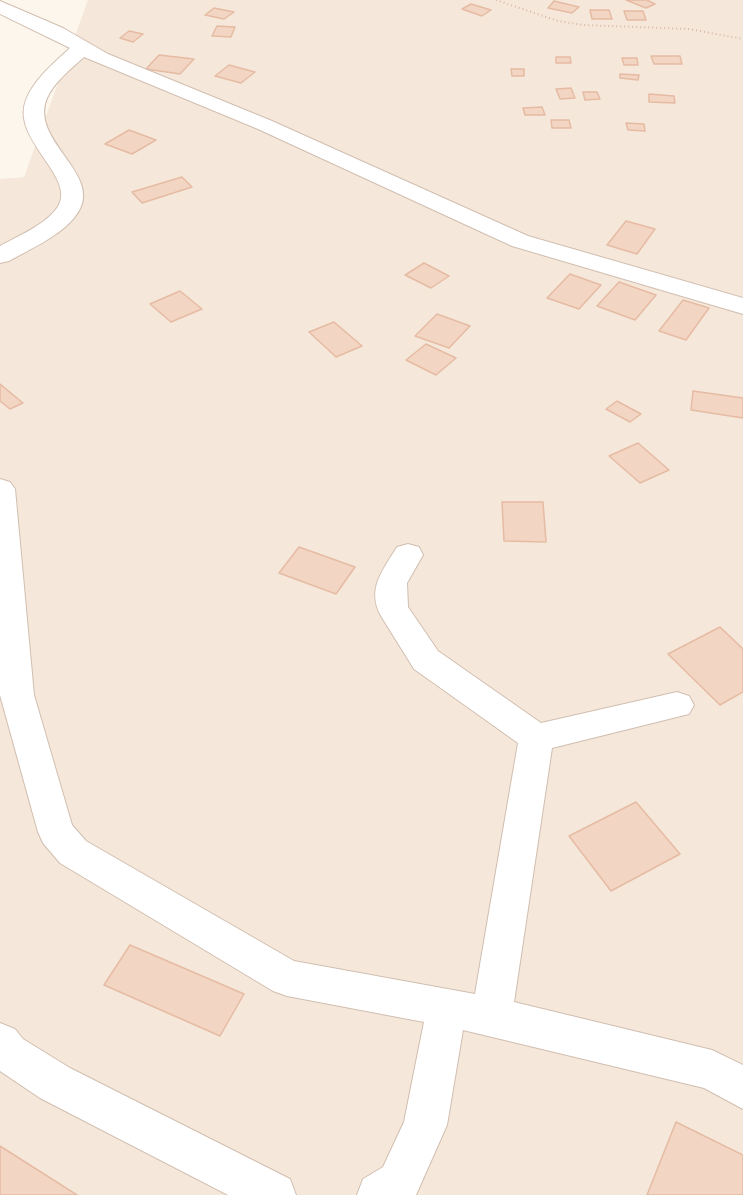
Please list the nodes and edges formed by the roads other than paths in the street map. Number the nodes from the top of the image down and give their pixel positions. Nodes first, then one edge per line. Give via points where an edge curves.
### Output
1 (0, 7) edge
2 (83, 47) junction
3 (0, 256) edge
4 (743, 306) edge
5 (0, 489) edge
6 (408, 555) dead end
7 (677, 705) dead end
8 (536, 738) junction
9 (447, 1008) junction
10 (492, 1016) junction
11 (0, 1043) edge
12 (743, 1088) edge
13 (274, 1195) edge
14 (379, 1195) edge

1 - 2 street
2 - 3 street via 50,81 33,107 33,123 44,147 68,177 75,198 66,213
2 - 4 street via 101,58 265,124 520,241
5 - 9 street via 18,694 56,832 73,852 287,978
6 - 8 street via 391,582 392,608 426,660
7 - 8 street
8 - 10 street
9 - 10 street
9 - 14 street via 425,1125 399,1183
10 - 12 street via 712,1070
11 - 13 street via 8,1053 55,1083

